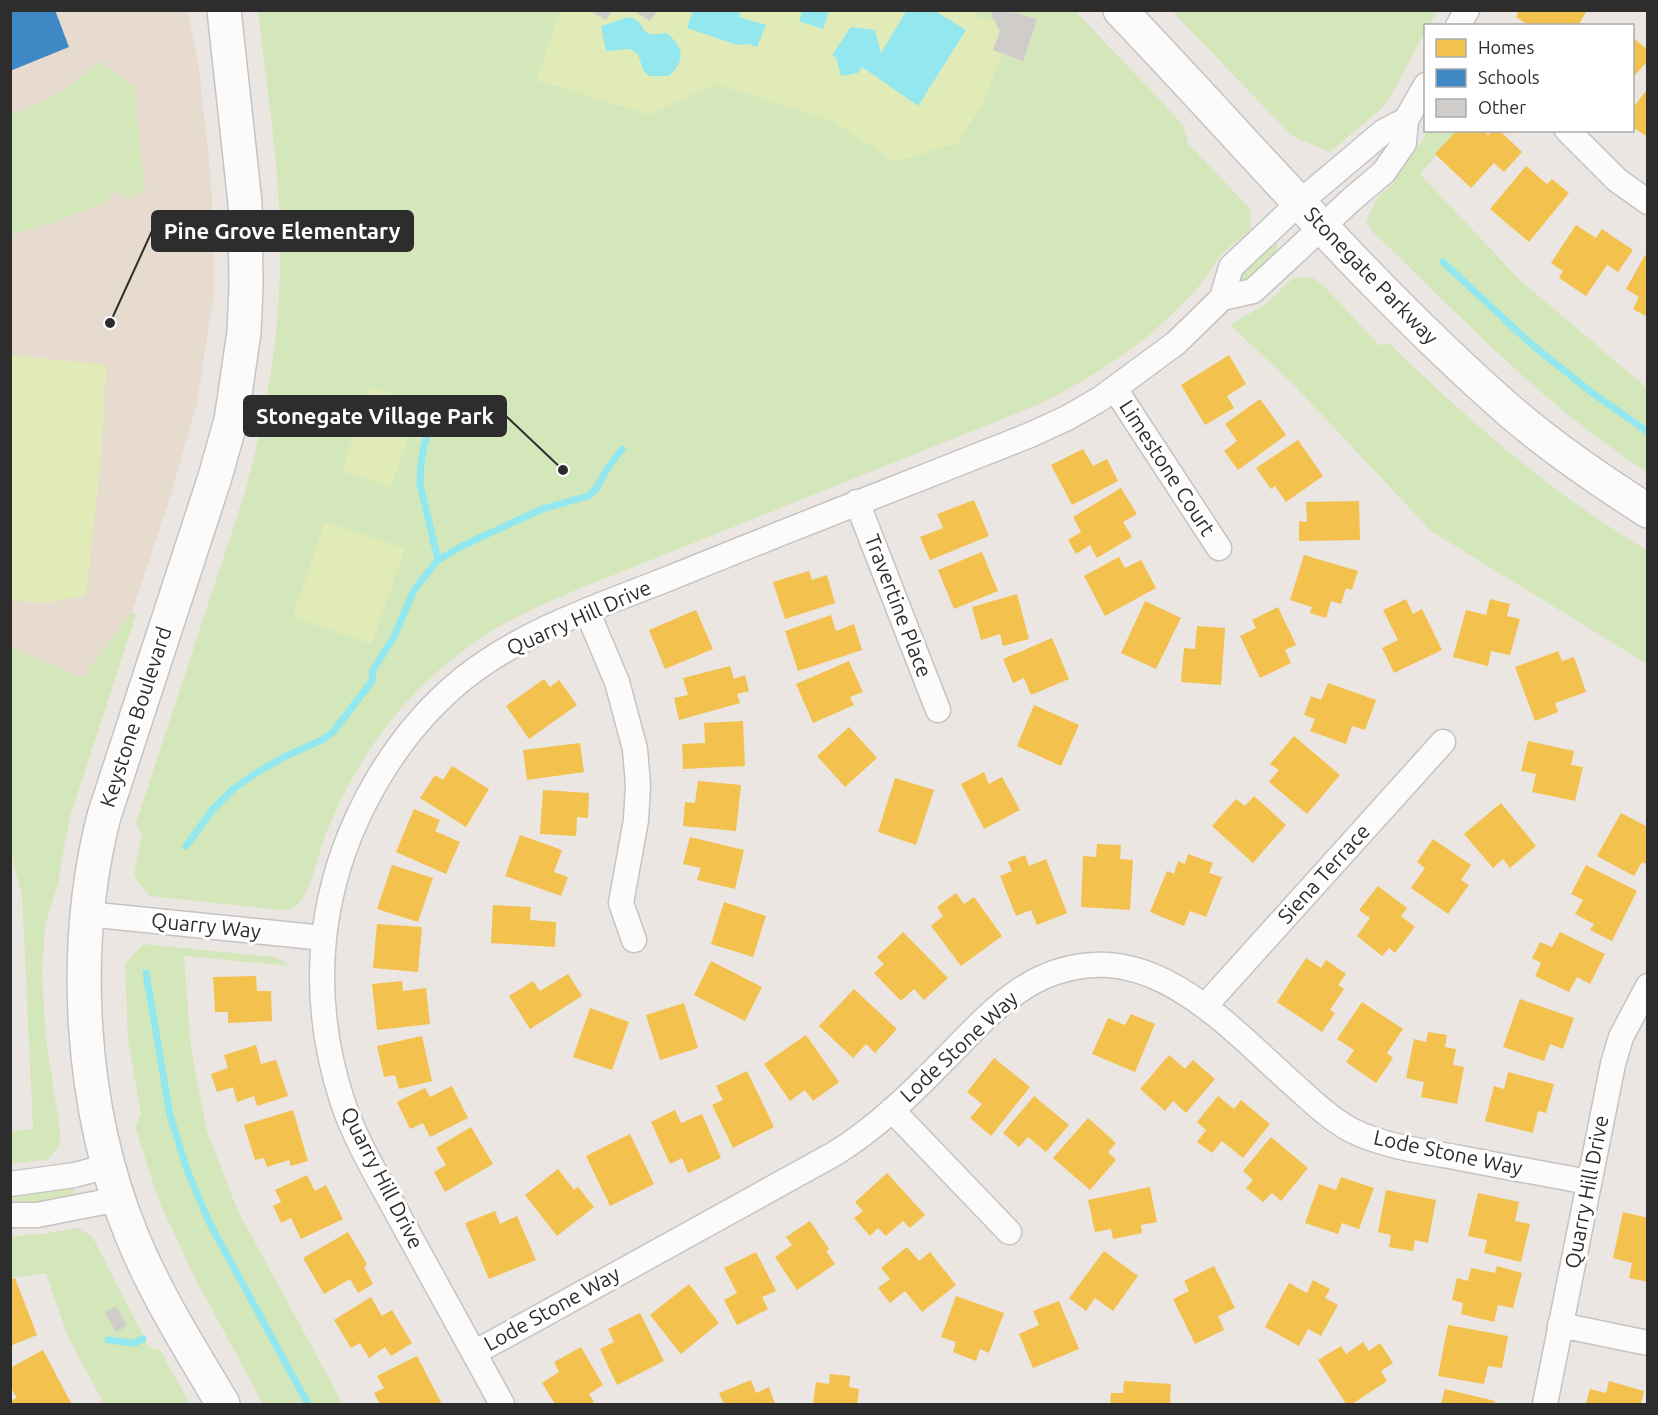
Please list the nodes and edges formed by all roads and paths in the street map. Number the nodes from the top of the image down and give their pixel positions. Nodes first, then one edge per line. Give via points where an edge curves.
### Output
1 (224, 10) edge
2 (1120, 10) edge
3 (1467, 10) edge
4 (1459, 24) edge
5 (1424, 87) edge
6 (1406, 120) junction
7 (1569, 132) edge
8 (1300, 202) junction
9 (1647, 202) edge
10 (1323, 226) junction
11 (1222, 298) junction
12 (1115, 389) junction
13 (857, 502) junction
14 (1647, 511) edge
15 (1219, 548) dead end
16 (587, 611) junction
17 (938, 710) dead end
18 (1443, 742) dead end
19 (87, 914) junction
20 (324, 938) junction
21 (634, 940) dead end
22 (1647, 986) edge
23 (1205, 1006) junction
24 (892, 1110) junction
25 (109, 1166) junction
26 (1589, 1182) junction
27 (10, 1184) edge
28 (119, 1199) junction
29 (10, 1215) edge
30 (1009, 1232) dead end
31 (1560, 1325) junction
32 (1647, 1343) edge
33 (474, 1353) junction
34 (223, 1404) edge
35 (502, 1404) edge
36 (1545, 1404) edge

1 - 19 street, Keystone Boulevard via 246,231 241,360 231,420 215,477 104,816
2 - 8 street, Stonegate Parkway
3 - 4 street
5 - 6 street
6 - 8 street, Quarry Hill Drive via 1383,132
6 - 10 street via 1404,143 1384,172
7 - 9 street via 1617,180
8 - 10 street, Stonegate Parkway
8 - 11 street, Quarry Hill Drive via 1231,267
10 - 11 street via 1253,291
10 - 14 street, Stonegate Parkway via 1437,345 1514,414 1601,482
11 - 12 street, Quarry Hill Drive via 1176,343
12 - 13 street, Quarry Hill Drive via 1030,435
12 - 15 street, Limestone Court
13 - 16 street, Quarry Hill Drive
13 - 17 street, Travertine Place
16 - 20 street, Quarry Hill Drive via 498,654 452,689 418,724 377,781 357,820 334,886
16 - 21 street via 617,682 635,748 636,820 621,903
18 - 23 street, Siena Terrace
19 - 20 street, Quarry Way
19 - 25 street, Keystone Boulevard via 86,1025
20 - 33 street, Quarry Hill Drive via 325,1020 343,1102 363,1149
22 - 26 street, Quarry Hill Drive via 1616,1052
23 - 24 street, Lode Stone Way via 1171,983 1136,970 1097,966 1060,971 1023,988 1001,1005
23 - 26 street, Lode Stone Way via 1322,1111 1352,1130 1394,1146
24 - 30 street
24 - 33 street, Lode Stone Way via 834,1154
25 - 27 street
25 - 28 street, Keystone Boulevard
26 - 31 street, Quarry Hill Drive
28 - 29 street via 37,1215
28 - 34 street, Keystone Boulevard via 160,1296
31 - 32 street
31 - 36 street, Quarry Hill Drive
33 - 35 street, Quarry Hill Drive

